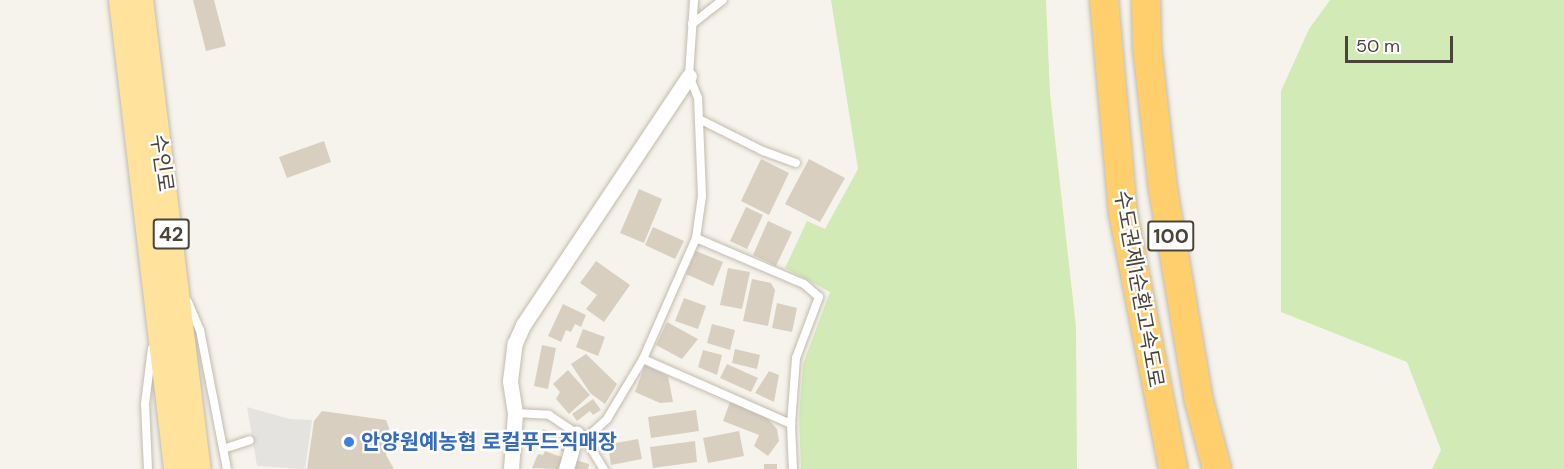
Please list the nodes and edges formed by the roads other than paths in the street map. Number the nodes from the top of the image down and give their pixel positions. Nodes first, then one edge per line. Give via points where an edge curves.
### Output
1 (121, 0) edge
2 (141, 0) edge
3 (694, 0) edge
4 (723, 0) edge
5 (1104, 0) edge
6 (1146, 0) edge
7 (692, 24) junction
8 (689, 76) junction
9 (699, 119) junction
10 (796, 163) dead end
11 (696, 238) junction
12 (177, 278) junction
13 (157, 301) junction
14 (643, 359) junction
15 (515, 412) junction
16 (791, 424) junction
17 (581, 436) junction
18 (250, 440) dead end
19 (224, 449) junction
20 (148, 469) edge
21 (176, 469) edge
22 (199, 469) edge
23 (227, 469) edge
24 (511, 469) edge
25 (566, 469) edge
26 (604, 469) edge
27 (793, 469) edge
28 (1173, 469) edge
29 (1217, 469) edge

1 - 13 main road, 수인로 / 42
2 - 12 main road, 수인로 / 42
3 - 7 lane
4 - 7 lane
5 - 28 highway, 수도권제1순환고속도로 / 100 via 1123,213
6 - 29 highway, 수도권제1순환고속도로 / 100 via 1147,47 1164,189 1199,401
7 - 8 lane
8 - 9 lane via 698,98
8 - 15 street via 523,325 515,343 510,381
9 - 10 lane
9 - 11 lane via 702,196
11 - 14 lane
11 - 16 lane via 804,284 819,297 796,358
12 - 19 lane via 200,330
12 - 22 main road, 수인로 / 42
13 - 20 lane via 145,404
13 - 21 main road, 수인로 / 42
14 - 16 lane
14 - 17 lane via 606,419
15 - 17 lane via 549,416
15 - 24 street
16 - 27 lane
17 - 25 street
17 - 26 lane
18 - 19 lane
19 - 23 lane

